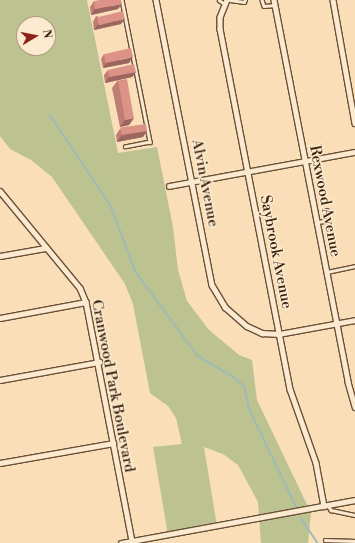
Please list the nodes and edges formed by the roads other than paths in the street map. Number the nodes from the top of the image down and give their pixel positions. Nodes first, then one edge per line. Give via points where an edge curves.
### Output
1 (122, 0) edge
2 (156, 0) edge
3 (219, 0) edge
4 (230, 0) edge
5 (245, 0) edge
6 (262, 0) edge
7 (333, 0) edge
8 (226, 2) edge
9 (274, 3) edge
10 (355, 123) edge
11 (125, 147) dead end
12 (355, 152) edge
13 (305, 161) junction
14 (248, 172) junction
15 (193, 182) junction
16 (169, 186) dead end
17 (0, 191) edge
18 (327, 210) dead end
19 (329, 220) junction
20 (317, 222) junction
21 (334, 247) dead end
22 (46, 248) junction
23 (0, 256) edge
24 (355, 266) edge
25 (327, 272) junction
26 (86, 302) junction
27 (0, 318) edge
28 (355, 320) edge
29 (337, 323) junction
30 (279, 334) junction
31 (99, 362) junction
32 (0, 380) edge
33 (355, 407) edge
34 (113, 442) junction
35 (0, 463) edge
36 (355, 500) edge
37 (326, 505) junction
38 (355, 515) edge
39 (326, 540) dead end
40 (132, 541) junction
41 (355, 541) edge
42 (121, 543) edge

1 - 11 lane via 150,142
2 - 15 street, Alvin Avenue
3 - 8 lane
4 - 5 lane
6 - 9 lane via 264,6
7 - 10 street
8 - 14 street, Saybrook Avenue via 220,17 220,29
9 - 13 street, Rexwood Avenue
12 - 13 street
13 - 14 street
13 - 20 street, Rexwood Avenue
14 - 15 street
14 - 30 street, Saybrook Avenue
15 - 16 street
15 - 30 street, Alvin Avenue via 212,285 225,307 247,326 262,332
17 - 22 street, Cranwood Park Boulevard
18 - 19 lane
19 - 20 lane
19 - 21 lane
20 - 25 street, Rexwood Avenue
22 - 23 street
22 - 26 street, Cranwood Park Boulevard via 80,288
24 - 25 lane
25 - 29 street, Rexwood Avenue
26 - 27 street
26 - 31 street, Cranwood Park Boulevard
28 - 29 street, Alvin Avenue
29 - 30 street, Alvin Avenue
29 - 33 street, Rexwood Avenue
30 - 37 street, Saybrook Avenue via 290,389 316,462
31 - 32 street
31 - 34 street, Cranwood Park Boulevard
34 - 35 street
34 - 40 street, Cranwood Park Boulevard
36 - 37 street
37 - 38 lane via 332,511
37 - 40 street
39 - 41 lane
40 - 42 street

